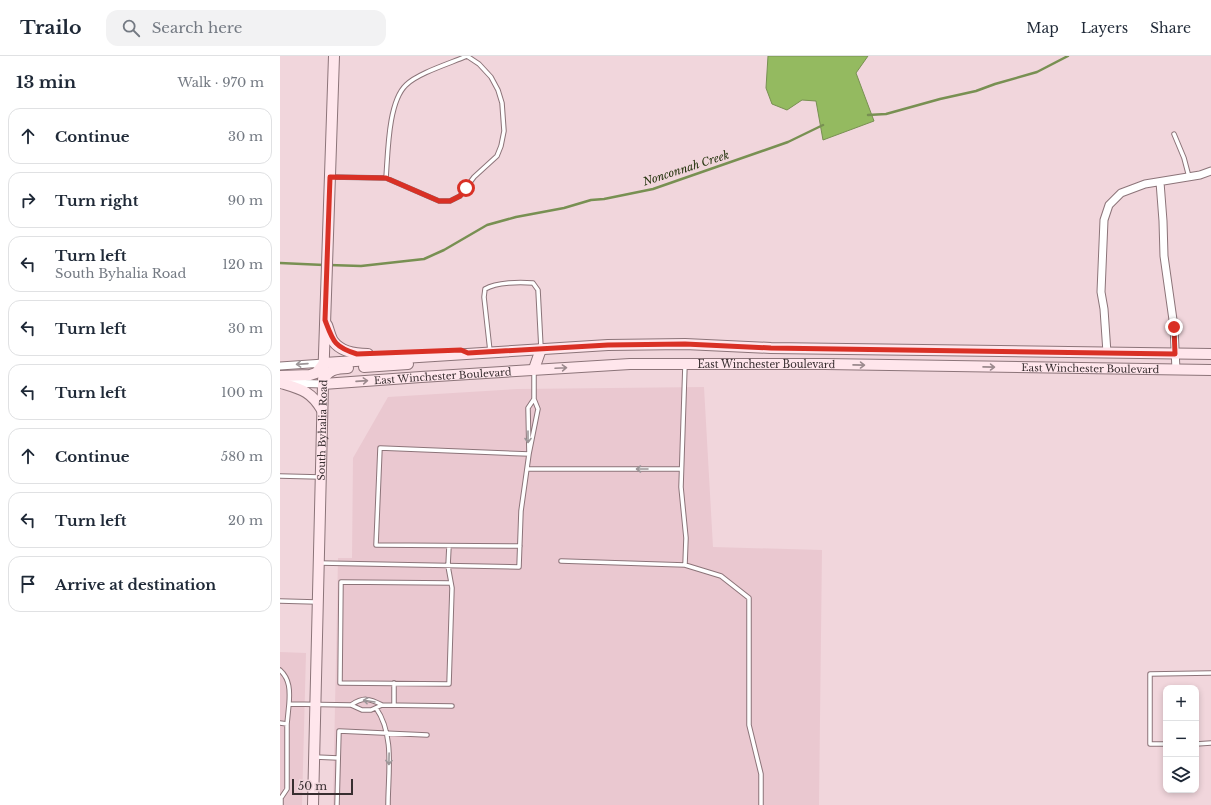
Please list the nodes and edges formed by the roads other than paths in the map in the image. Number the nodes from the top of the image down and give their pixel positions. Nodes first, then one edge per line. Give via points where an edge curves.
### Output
1 (334, 56) edge
2 (467, 56) edge
3 (1174, 134) dead end
4 (1211, 171) edge
5 (330, 177) junction
6 (1189, 177) junction
7 (386, 178) junction
8 (1160, 182) junction
9 (325, 320) junction
10 (541, 349) junction
11 (490, 352) junction
12 (468, 353) junction
13 (1107, 353) junction
14 (1175, 354) junction
15 (1211, 354) edge
16 (324, 363) junction
17 (685, 364) junction
18 (280, 366) edge
19 (534, 370) junction
20 (1176, 370) junction
21 (1211, 370) edge
22 (280, 381) edge
23 (323, 384) junction
24 (534, 399) junction
25 (322, 410) junction
26 (529, 454) junction
27 (527, 469) junction
28 (681, 469) junction
29 (280, 476) edge
30 (321, 477) junction
31 (449, 546) junction
32 (520, 546) junction
33 (561, 562) dead end
34 (319, 563) junction
35 (685, 565) junction
36 (448, 566) junction
37 (451, 583) junction
38 (280, 601) edge
39 (317, 602) junction
40 (280, 670) edge
41 (1211, 673) edge
42 (394, 683) junction
43 (289, 704) junction
44 (316, 704) junction
45 (351, 705) junction
46 (382, 705) junction
47 (394, 705) junction
48 (452, 706) dead end
49 (376, 708) junction
50 (280, 723) edge
51 (287, 724) junction
52 (386, 733) junction
53 (427, 734) dead end
54 (1211, 743) edge
55 (1163, 744) edge
56 (1199, 744) edge
57 (314, 757) junction
58 (338, 758) junction
59 (281, 805) edge
60 (313, 805) edge
61 (337, 805) edge
62 (388, 805) edge
63 (761, 805) edge

1 - 5 main road, South Byhalia Road
2 - 7 lane via 419,76 406,85 392,113
2 - 7 lane via 491,77 502,103 504,131 497,156 474,177 460,196 450,201 439,201
3 - 6 lane
4 - 6 street
5 - 7 lane
5 - 9 main road, South Byhalia Road
6 - 8 street
8 - 13 street via 1145,184 1121,193 1109,205 1104,220 1101,292
8 - 14 street via 1164,256 1174,327
9 - 12 main road via 333,340 344,350 357,354 461,350
9 - 16 main road, South Byhalia Road
10 - 11 main road, East Winchester Boulevard
10 - 11 lane via 538,290 533,283 523,282 485,289
10 - 13 main road, East Winchester Boulevard via 685,344 771,348
10 - 19 main road
11 - 12 main road, East Winchester Boulevard
12 - 16 main road, East Winchester Boulevard
12 - 23 main road via 446,360 336,369 327,374
13 - 14 main road, East Winchester Boulevard
14 - 15 main road, East Winchester Boulevard
14 - 20 street
16 -> 18 street
16 - 22 main road via 316,373
16 - 23 main road, South Byhalia Road
19 -> 17 main road, East Winchester Boulevard via 630,364
17 -> 20 main road, East Winchester Boulevard
17 - 28 lane
23 -> 19 main road, East Winchester Boulevard
19 - 24 lane
20 - 21 main road, East Winchester Boulevard
22 - 23 street
22 - 25 main road via 305,390
23 - 25 main road, South Byhalia Road
24 - 26 lane via 538,409
24 -> 26 lane via 528,408
25 - 30 main road, South Byhalia Road
26 - 27 lane
26 - 31 lane via 380,448 376,545
28 -> 27 lane
27 - 32 lane via 521,511
28 - 35 lane via 686,538
29 - 30 lane
30 - 34 main road, South Byhalia Road
31 - 32 lane
31 - 36 lane
32 - 36 lane via 519,567
33 - 35 lane
34 - 36 lane
34 - 39 main road, South Byhalia Road
35 - 63 lane via 721,576 749,598 749,725 761,774
36 - 37 lane
37 - 42 lane via 449,684
37 - 42 lane via 341,582 340,683
38 - 39 lane
39 - 44 main road, South Byhalia Road
40 - 43 lane via 287,678
41 - 55 lane via 1150,674 1150,744
42 - 47 lane
43 - 44 lane
43 - 51 lane
44 - 45 lane
44 - 57 main road, South Byhalia Road
46 -> 45 lane via 371,699 359,700
45 - 49 lane via 362,710
46 - 47 lane
46 - 49 lane
47 - 48 lane
49 - 52 lane via 382,716
50 - 51 lane
51 - 59 lane via 286,789 281,798
52 - 53 lane
52 - 58 lane via 339,731
52 -> 62 lane via 389,746
54 - 56 lane
57 - 58 lane
57 - 60 main road, South Byhalia Road
58 - 61 lane

